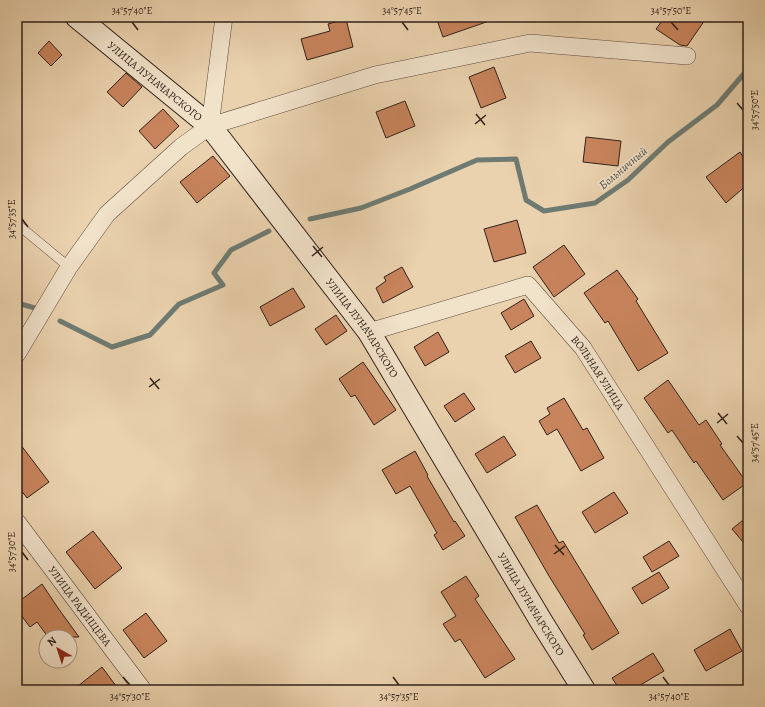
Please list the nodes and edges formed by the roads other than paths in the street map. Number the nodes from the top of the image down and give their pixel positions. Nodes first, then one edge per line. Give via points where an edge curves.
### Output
1 (77, 17) edge
2 (224, 17) edge
3 (687, 56) dead end
4 (210, 126) junction
5 (17, 224) edge
6 (69, 267) junction
7 (369, 332) junction
8 (17, 354) edge
9 (17, 522) edge
10 (748, 606) edge
11 (143, 690) edge
12 (584, 690) edge

1 - 4 street, УЛИЦА ЛУНАЧАРСКОГО
2 - 4 street
3 - 4 street via 530,43 374,75
4 - 6 street via 182,147 107,214
4 - 7 street, УЛИЦА ЛУНАЧАРСКОГО
5 - 6 lane
6 - 8 street
7 - 10 street, ВОЛЬНАЯ УЛИЦА via 528,285 583,348
7 - 12 street, УЛИЦА ЛУНАЧАРСКОГО via 540,621
9 - 11 street, УЛИЦА РАДИЩЕВА

